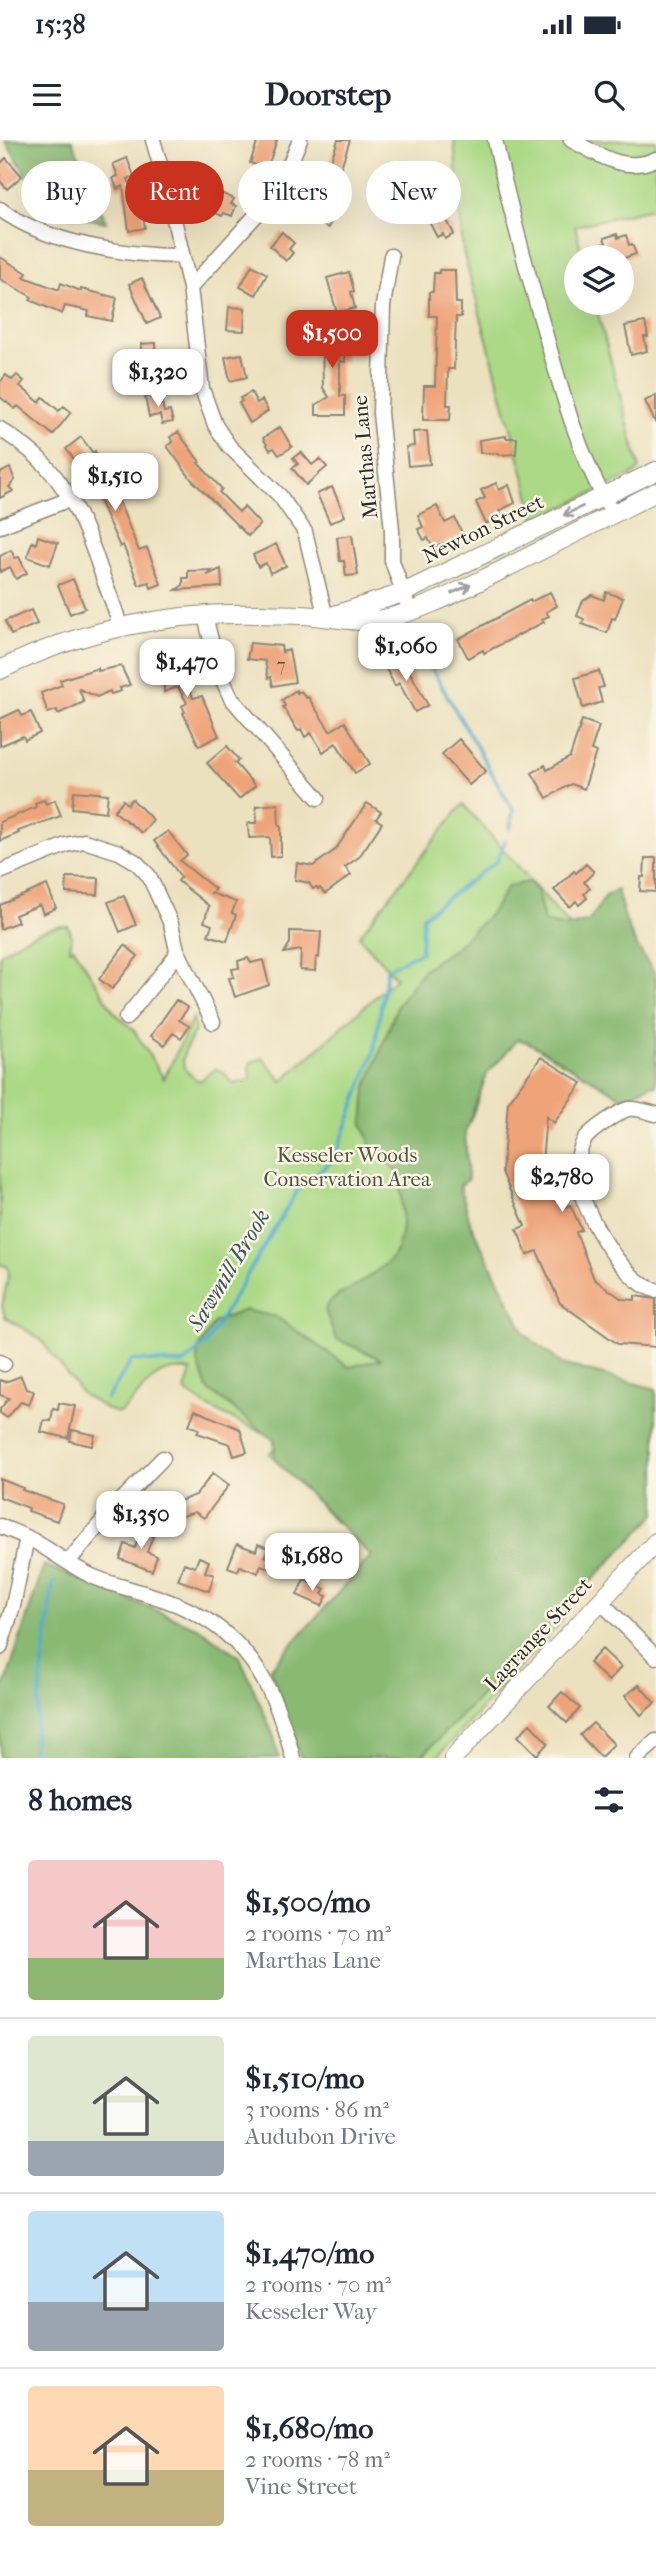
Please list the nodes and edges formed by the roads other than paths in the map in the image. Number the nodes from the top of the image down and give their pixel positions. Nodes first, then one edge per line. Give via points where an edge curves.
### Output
1 (153, 140) edge
2 (300, 140) edge
3 (495, 140) edge
4 (571, 140) edge
5 (656, 159) edge
6 (0, 209) edge
7 (182, 256) junction
8 (391, 256) dead end
9 (190, 288) junction
10 (0, 429) edge
11 (656, 471) edge
12 (656, 492) edge
13 (603, 496) junction
14 (70, 499) junction
15 (613, 514) junction
16 (0, 526) edge
17 (402, 593) junction
18 (411, 610) junction
19 (205, 616) junction
20 (326, 618) junction
21 (120, 627) junction
22 (0, 670) edge
23 (317, 798) dead end
24 (0, 872) edge
25 (177, 950) junction
26 (126, 1018) dead end
27 (212, 1022) dead end
28 (656, 1114) edge
29 (656, 1290) edge
30 (163, 1458) dead end
31 (0, 1526) edge
32 (27, 1537) junction
33 (656, 1542) edge
34 (68, 1562) junction
35 (600, 1601) junction
36 (0, 1648) edge
37 (656, 1657) edge
38 (656, 1741) edge
39 (293, 1758) edge
40 (453, 1758) edge
41 (637, 1758) edge

1 - 7 street
2 - 9 street via 278,191
3 - 13 street via 555,369
4 - 5 street via 621,164 640,165
6 - 7 street via 51,236 154,256
7 - 9 street
8 - 17 street, Marthas Lane via 383,306 380,413 392,561
9 - 20 street via 202,389 215,425 229,446 280,496 305,532
10 - 14 street via 35,454
11 - 13 main road, Newton Street
12 - 15 main road, Newton Street
13 - 15 street
13 -> 17 main road, Newton Street
14 - 16 street
14 - 21 street via 91,537
18 -> 15 main road, Newton Street
17 - 18 street, Marthas Lane
17 - 20 main road, Newton Street
18 - 20 main road, Newton Street via 382,619
19 - 20 main road, Newton Street
19 - 21 main road, Newton Street
19 - 23 street via 219,672 231,698
21 - 22 main road, Newton Street via 65,642
24 - 25 street via 84,841 119,852 149,876 171,924
25 - 26 street
25 - 27 street
28 - 29 street via 629,1109 607,1121 585,1138 576,1170 586,1205 616,1260 638,1283
30 - 34 street
31 - 32 street
32 - 34 street
32 - 36 street
33 - 35 main road, Lagrange Street
34 - 39 street via 93,1577 188,1608 225,1630 258,1670
35 - 37 street
35 - 40 main road, Lagrange Street
38 - 41 street

